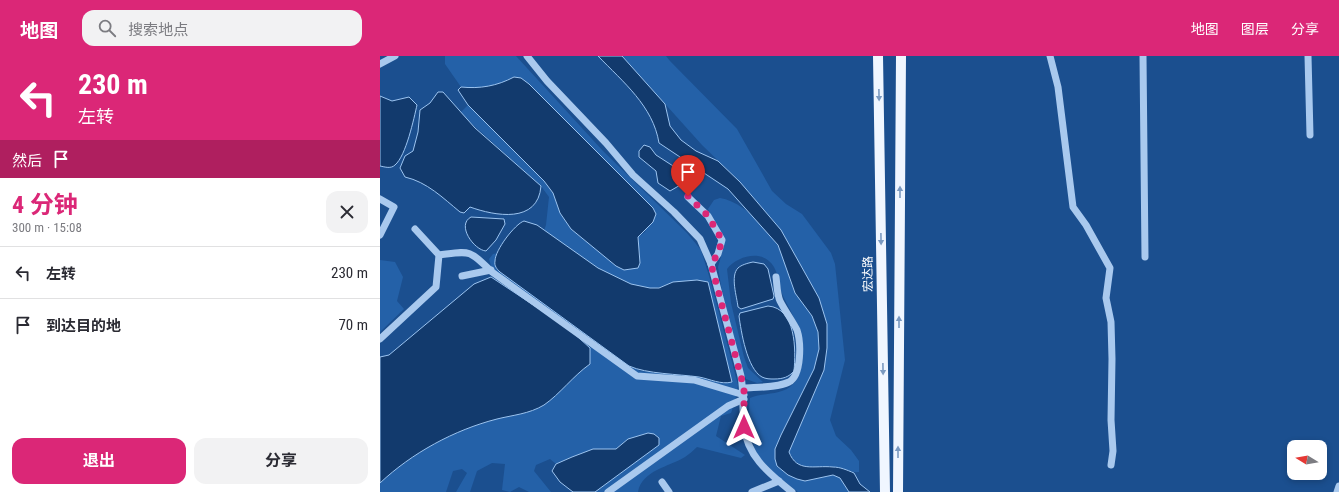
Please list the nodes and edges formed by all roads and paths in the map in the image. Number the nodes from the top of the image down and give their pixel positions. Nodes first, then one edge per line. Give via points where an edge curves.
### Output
1 (395, 56) edge
2 (527, 56) edge
3 (878, 56) edge
4 (901, 56) edge
5 (1050, 56) edge
6 (1143, 56) edge
7 (1308, 56) edge
8 (380, 64) edge
9 (1310, 134) dead end
10 (688, 196) dead end
11 (380, 199) edge
12 (414, 229) dead end
13 (380, 235) edge
14 (439, 255) junction
15 (1145, 257) dead end
16 (711, 264) junction
17 (491, 270) junction
18 (462, 276) dead end
19 (776, 277) dead end
20 (380, 339) edge
21 (744, 394) junction
22 (1111, 465) dead end
23 (779, 481) junction
24 (662, 482) dead end
25 (1339, 486) edge
26 (885, 490) edge
27 (898, 491) edge
28 (608, 492) edge
29 (669, 492) edge
30 (752, 492) edge
31 (792, 492) edge
32 (1337, 492) edge

1 - 8 street
2 - 16 street via 633,175 700,239
3 -> 26 main road, 宏达路
27 -> 4 main road
5 - 22 street via 1058,87 1072,207 1110,268 1106,298 1111,322
6 - 15 street
7 - 9 street
10 - 16 street via 708,216 722,240 718,254
11 - 13 street via 394,207
12 - 14 street
14 - 17 street via 465,252 474,254
14 - 20 street via 436,288
16 - 21 street
17 - 18 street
17 - 21 street via 637,376 694,380
19 - 21 street via 779,300 797,332 800,357 798,367 790,382
21 - 23 street via 744,427 749,446 762,467
21 - 28 street
23 - 30 street
23 - 31 street
24 - 29 street
25 - 32 street

